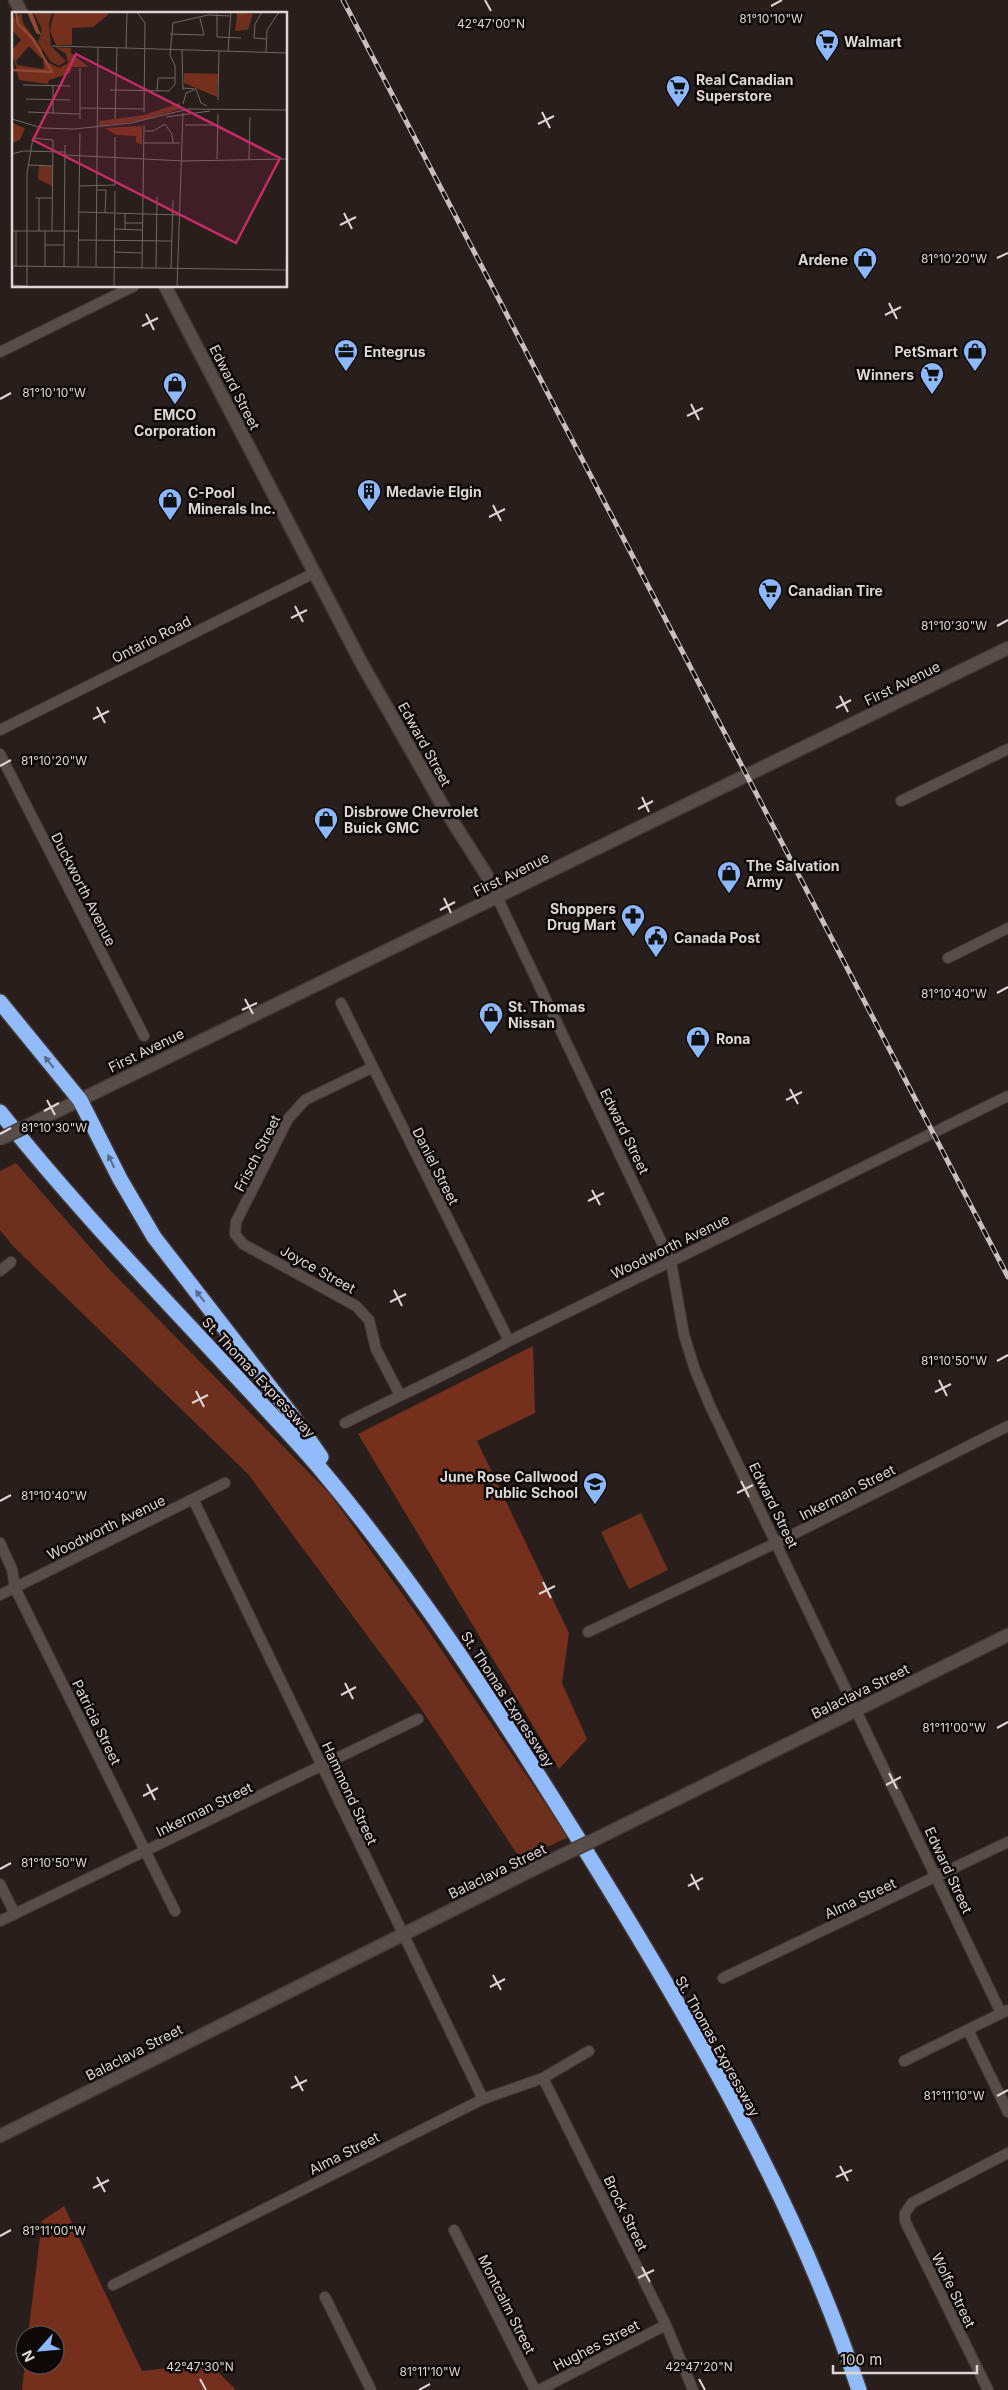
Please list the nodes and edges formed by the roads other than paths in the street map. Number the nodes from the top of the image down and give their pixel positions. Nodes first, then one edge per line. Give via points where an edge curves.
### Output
1 (15, 0) edge
2 (21, 12) edge
3 (130, 288) edge
4 (166, 288) edge
5 (0, 352) edge
6 (314, 573) junction
7 (1007, 653) edge
8 (0, 730) edge
9 (1008, 749) edge
10 (0, 754) edge
11 (902, 801) dead end
12 (497, 897) junction
13 (1008, 928) edge
14 (948, 958) dead end
15 (0, 1002) edge
16 (341, 1003) dead end
17 (144, 1036) dead end
18 (371, 1068) junction
19 (1008, 1096) edge
20 (80, 1100) junction
21 (0, 1112) edge
22 (0, 1139) edge
23 (235, 1234) joint
24 (11, 1262) dead end
25 (671, 1262) junction
26 (0, 1271) edge
27 (509, 1341) junction
28 (400, 1395) junction
29 (346, 1423) dead end
30 (1008, 1426) edge
31 (225, 1483) dead end
32 (193, 1499) junction
33 (0, 1543) edge
34 (776, 1543) junction
35 (384, 1547) junction
36 (15, 1588) junction
37 (0, 1595) edge
38 (588, 1632) dead end
39 (1008, 1635) edge
40 (856, 1710) junction
41 (418, 1719) dead end
42 (322, 1766) junction
43 (1008, 1842) edge
44 (146, 1852) junction
45 (936, 1877) junction
46 (0, 1884) edge
47 (175, 1911) dead end
48 (15, 1914) junction
49 (0, 1921) edge
50 (402, 1934) junction
51 (723, 1978) dead end
52 (1005, 2012) edge
53 (968, 2030) junction
54 (589, 2051) dead end
55 (904, 2061) dead end
56 (543, 2078) junction
57 (483, 2099) junction
58 (1008, 2112) edge
59 (0, 2136) edge
60 (1008, 2153) edge
61 (454, 2230) dead end
62 (113, 2285) dead end
63 (325, 2297) dead end
64 (666, 2325) junction
65 (371, 2390) edge
66 (537, 2390) edge
67 (693, 2390) edge
68 (859, 2390) edge
69 (988, 2390) edge

1 - 2 street
3 - 5 street
4 - 6 street, Edward Street
6 - 8 street, Ontario Road
6 - 12 street, Edward Street via 362,664
7 - 12 street, First Avenue
9 - 11 street
10 - 17 street, Duckworth Avenue
12 - 20 street, First Avenue
12 - 25 street, Edward Street
13 - 14 street
20 -> 15 highway
16 - 18 street, Daniel Street
18 - 23 street, Frisch Street via 305,1100 288,1119 236,1222
18 - 27 street, Daniel Street
19 - 25 street, Woodworth Avenue
20 - 22 street, First Avenue, bridge
35 -> 20 highway via 290,1414 154,1237
21 - 35 highway, St. Thomas Expressway via 67,1194 314,1461
23 - 28 street, Joyce Street via 243,1244 356,1306 369,1320 376,1349
24 - 26 street
25 - 27 street, Woodworth Avenue
25 - 34 street, Edward Street via 694,1370
27 - 28 street, Woodworth Avenue via 456,1371
28 - 29 street, Woodworth Avenue
30 - 34 street, Inkerman Street
31 - 32 street, Woodworth Avenue
32 - 36 street, Woodworth Avenue
32 - 42 street, Hammond Street
33 - 36 street, Patricia Street via 12,1569
34 - 38 street, Inkerman Street
34 - 40 street, Edward Street
35 - 68 highway, St. Thomas Expressway via 538,1773 692,2032 784,2204 830,2307
36 - 37 street, Woodworth Avenue
36 - 44 street, Patricia Street
39 - 40 street, Balaclava Street
40 - 45 street, Edward Street
40 - 50 street, Balaclava Street, bridge
41 - 42 street, Inkerman Street
42 - 44 street, Inkerman Street
42 - 50 street, Hammond Street
43 - 45 street, Alma Street
44 - 47 street, Patricia Street
44 - 48 street, Inkerman Street
45 - 51 street, Alma Street
45 - 52 street, Edward Street
46 - 48 street
48 - 49 street, Inkerman Street
50 - 57 street, Hammond Street
50 - 59 street, Balaclava Street
52 - 53 street
53 - 55 street
53 - 58 street
54 - 56 street, Alma Street
56 - 57 street, Alma Street
56 - 64 street, Brock Street
57 - 62 street, Alma Street
60 - 69 street, Wolfe Street via 912,2203 905,2213 905,2221
61 - 66 street, Montcalm Street
63 - 65 street
64 - 66 street, Hughes Street
64 - 67 street, Brock Street

